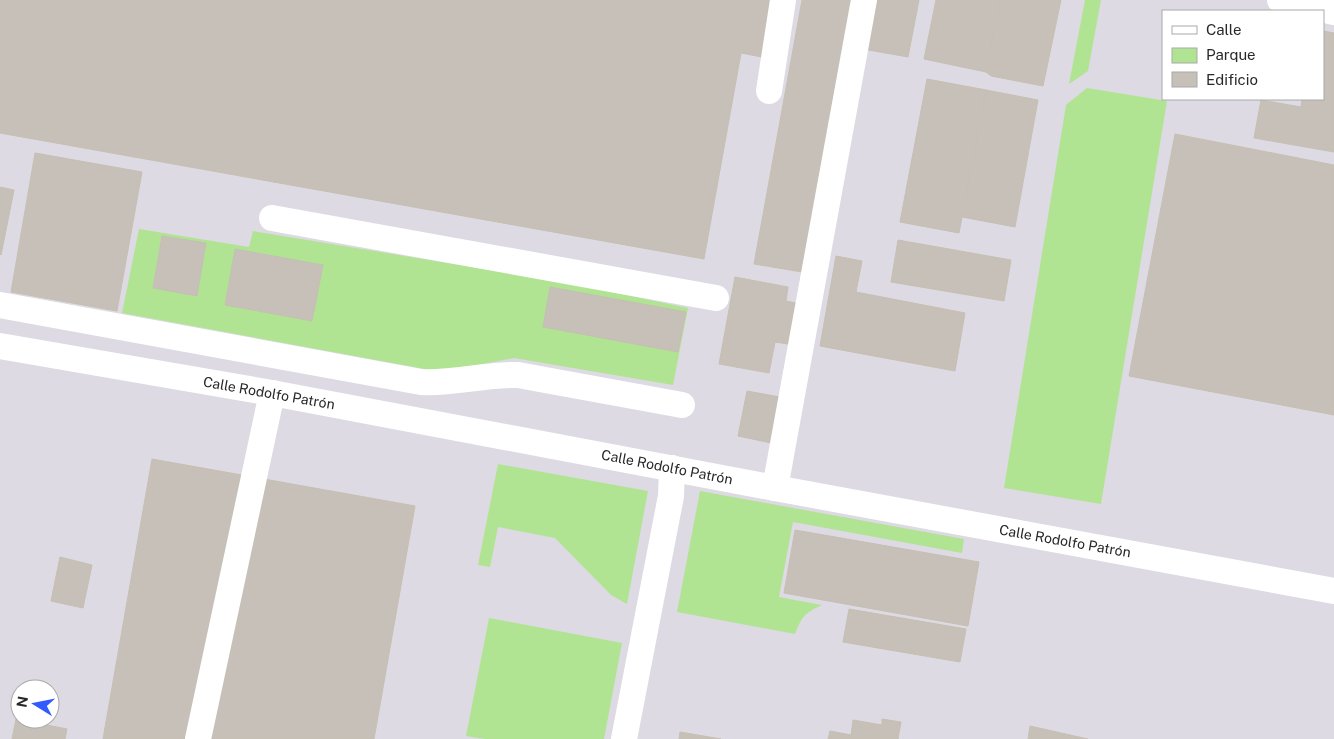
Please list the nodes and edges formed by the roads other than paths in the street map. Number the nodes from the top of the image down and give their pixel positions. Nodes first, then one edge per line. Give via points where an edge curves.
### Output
1 (783, 0) edge
2 (864, 0) edge
3 (1280, 0) edge
4 (1334, 12) edge
5 (769, 91) dead end
6 (272, 218) dead end
7 (716, 298) dead end
8 (0, 305) edge
9 (0, 346) edge
10 (272, 393) junction
11 (682, 405) dead end
12 (672, 468) junction
13 (775, 488) junction
14 (1334, 591) edge
15 (198, 739) edge
16 (624, 739) edge

1 - 5 street
2 - 13 street
3 - 4 street
6 - 7 street
8 - 11 street via 421,382 518,375
9 - 10 street, Calle Rodolfo Patrón
10 - 12 street, Calle Rodolfo Patrón
10 - 15 street
12 - 13 street, Calle Rodolfo Patrón
12 - 16 street via 671,496
13 - 14 street, Calle Rodolfo Patrón

